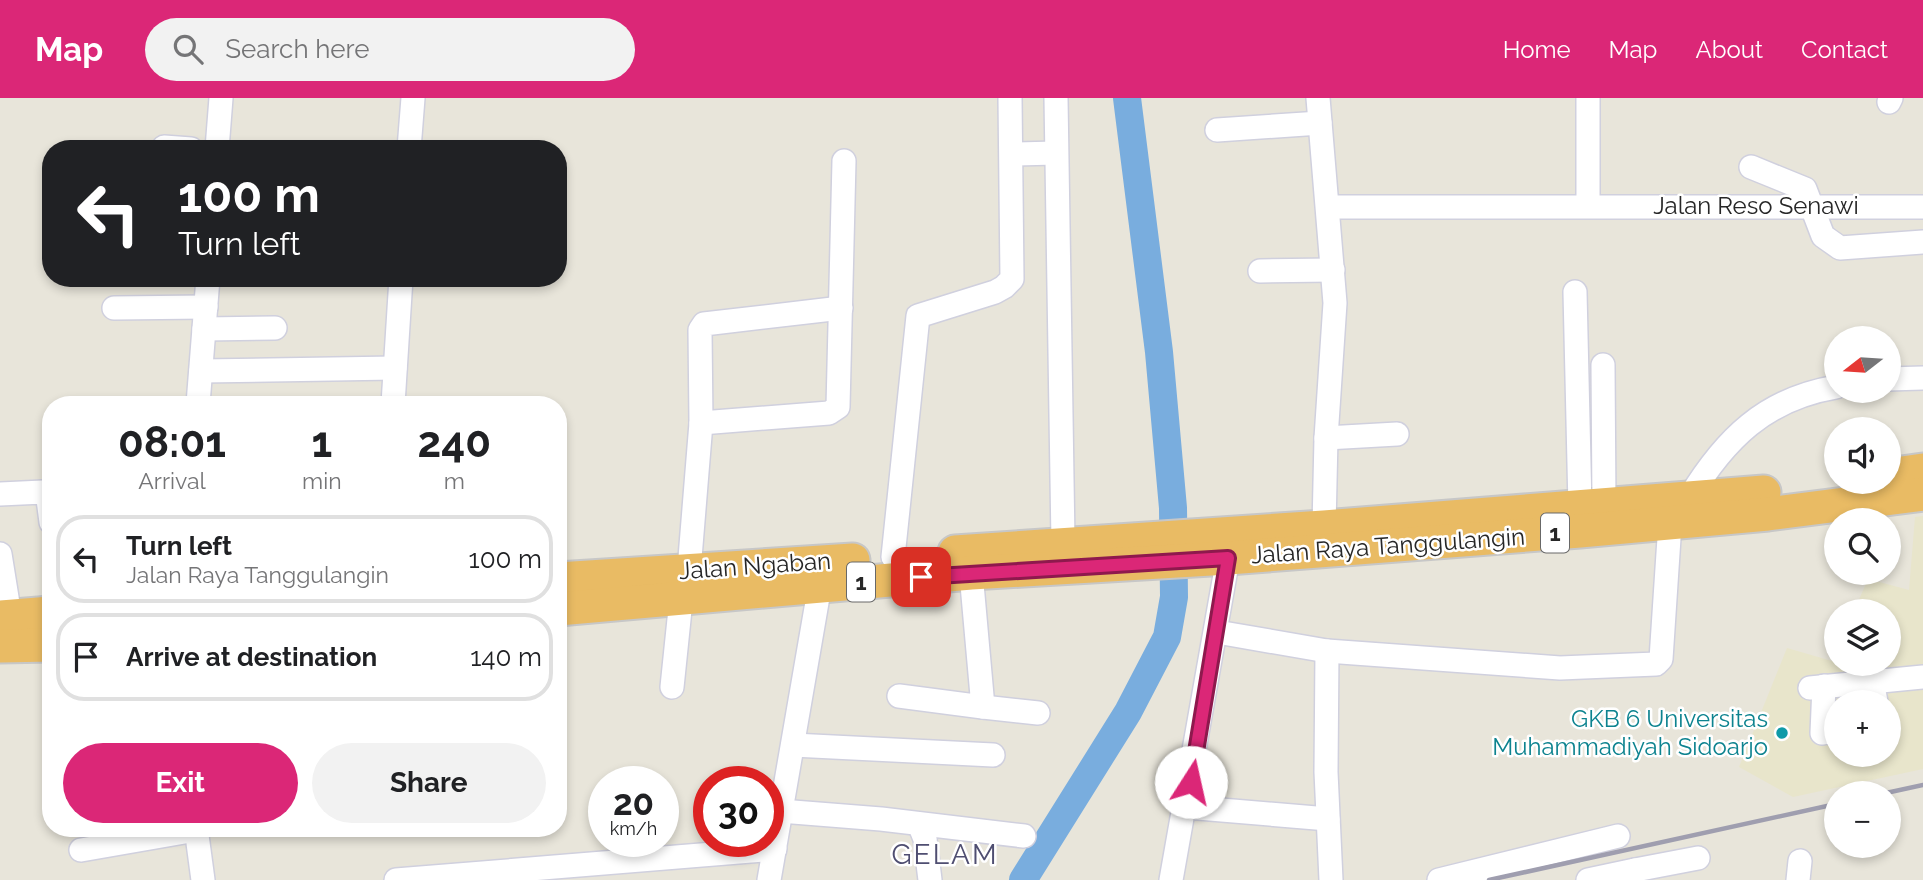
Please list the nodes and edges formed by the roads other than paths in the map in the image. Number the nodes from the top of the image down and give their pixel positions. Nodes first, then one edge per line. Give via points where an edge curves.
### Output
1 (221, 98) edge
2 (413, 98) edge
3 (1010, 98) edge
4 (1056, 98) edge
5 (1318, 98) edge
6 (1588, 98) edge
7 (1321, 123) junction
8 (1217, 130) dead end
9 (218, 140) edge
10 (410, 140) edge
11 (1056, 153) junction
12 (1012, 154) junction
13 (844, 162) dead end
14 (1751, 167) dead end
15 (1588, 205) junction
16 (1329, 207) junction
17 (1923, 207) edge
18 (1813, 208) junction
19 (1923, 242) edge
20 (1333, 270) junction
21 (1260, 271) dead end
22 (207, 287) edge
23 (400, 287) edge
24 (1575, 292) dead end
25 (114, 308) dead end
26 (841, 308) junction
27 (205, 318) junction
28 (275, 328) dead end
29 (1603, 365) dead end
30 (395, 368) junction
31 (201, 371) junction
32 (1923, 378) edge
33 (1901, 379) edge
34 (1824, 389) edge
35 (199, 396) edge
36 (393, 396) edge
37 (701, 423) junction
38 (1397, 435) dead end
39 (1326, 438) junction
40 (1923, 470) edge
41 (1901, 473) edge
42 (1824, 486) edge
43 (42, 492) edge
44 (0, 494) edge
45 (1923, 495) edge
46 (1766, 503) junction
47 (1592, 506) junction
48 (1680, 510) junction
49 (1324, 527) junction
50 (1063, 542) junction
51 (1177, 548) junction
52 (0, 554) edge
53 (893, 557) junction
54 (1228, 558) junction
55 (971, 573) junction
56 (567, 579) edge
57 (685, 585) junction
58 (820, 585) junction
59 (567, 606) edge
60 (42, 615) edge
61 (3, 626) edge
62 (1217, 632) junction
63 (42, 641) edge
64 (1327, 651) junction
65 (1923, 677) edge
66 (672, 687) dead end
67 (1860, 690) edge
68 (1875, 690) edge
69 (899, 696) dead end
70 (983, 707) junction
71 (1038, 713) dead end
72 (1824, 733) edge
73 (793, 745) junction
74 (993, 755) dead end
75 (784, 778) edge
76 (1186, 807) junction
77 (784, 812) edge
78 (1328, 819) junction
79 (919, 824) junction
80 (1024, 836) dead end
81 (1618, 836) dead end
82 (152, 837) edge
83 (197, 837) edge
84 (81, 850) dead end
85 (693, 856) edge
86 (773, 857) edge
87 (1698, 858) dead end
88 (1633, 875) edge
89 (203, 880) edge
90 (396, 880) edge
91 (769, 880) edge
92 (930, 880) edge
93 (1171, 880) edge
94 (1331, 880) edge
95 (1439, 880) edge
96 (1588, 880) edge

1 - 9 street
2 - 10 street
3 - 12 street
4 - 11 street
5 - 7 street
6 - 15 street
7 - 8 street
7 - 16 street
11 - 12 street
11 - 50 street
12 - 53 street via 1012,279 995,292 918,316
13 - 26 street
14 - 18 street via 1805,189
15 - 16 street, Jalan Reso Senawi
15 - 18 street, Jalan Reso Senawi
16 - 20 street
17 - 18 street, Jalan Reso Senawi
18 - 19 street via 1823,236 1840,247
20 - 21 street
20 - 39 street
22 - 27 street
23 - 30 street
24 - 47 street
25 - 27 street
26 - 37 street via 704,324 700,330
26 - 37 street via 838,407 834,412
27 - 28 street
27 - 31 street
29 - 47 street
30 - 31 street
30 - 36 street
31 - 35 street
32 - 33 street
34 - 48 street via 1774,407 1738,433 1710,463
37 - 57 street
38 - 39 street
39 - 49 street
40 - 41 highway
42 - 46 highway, Jalan Raya Tanggulangin / 1
43 - 44 street
45 - 46 highway, Jalan Raya Tanggulangin / 1
46 - 48 highway, Jalan Raya Tanggulangin / 1
47 - 48 highway, Jalan Raya Tanggulangin / 1
47 - 49 highway, Jalan Raya Tanggulangin / 1
48 - 54 highway, Jalan Raya Tanggulangin / 1
48 - 64 street via 1661,659 1656,664 1560,668
49 - 51 highway, Jalan Raya Tanggulangin / 1
50 - 51 highway, Jalan Ngaban / 1
50 - 53 highway, Jalan Ngaban / 1
51 - 54 highway, Jalan Raya Tanggulangin / 1
51 - 55 highway, Jalan Raya Tanggulangin / 1
52 - 61 street
53 - 57 highway, Jalan Ngaban / 1
54 - 62 street
55 - 58 highway, Jalan Raya Tanggulangin / 1
55 - 70 street
56 - 57 highway, Jalan Ngaban / 1
57 - 58 highway, Jalan Raya Tanggulangin / 1
57 - 59 highway, Jalan Raya Tanggulangin / 1
57 - 66 street
58 - 73 street
60 - 61 highway
61 - 63 highway
62 - 64 street
62 - 76 street
64 - 78 street
65 - 68 street via 1885,683
67 - 72 street via 1817,687
69 - 70 street
70 - 71 street
73 - 74 street
73 - 75 street
76 - 78 street
76 - 93 street
77 - 79 street
78 - 94 street
79 - 80 street
79 - 92 street
81 - 95 street
82 - 84 street
83 - 89 street
85 - 90 street
86 - 91 street
87 - 88 street
88 - 96 street

